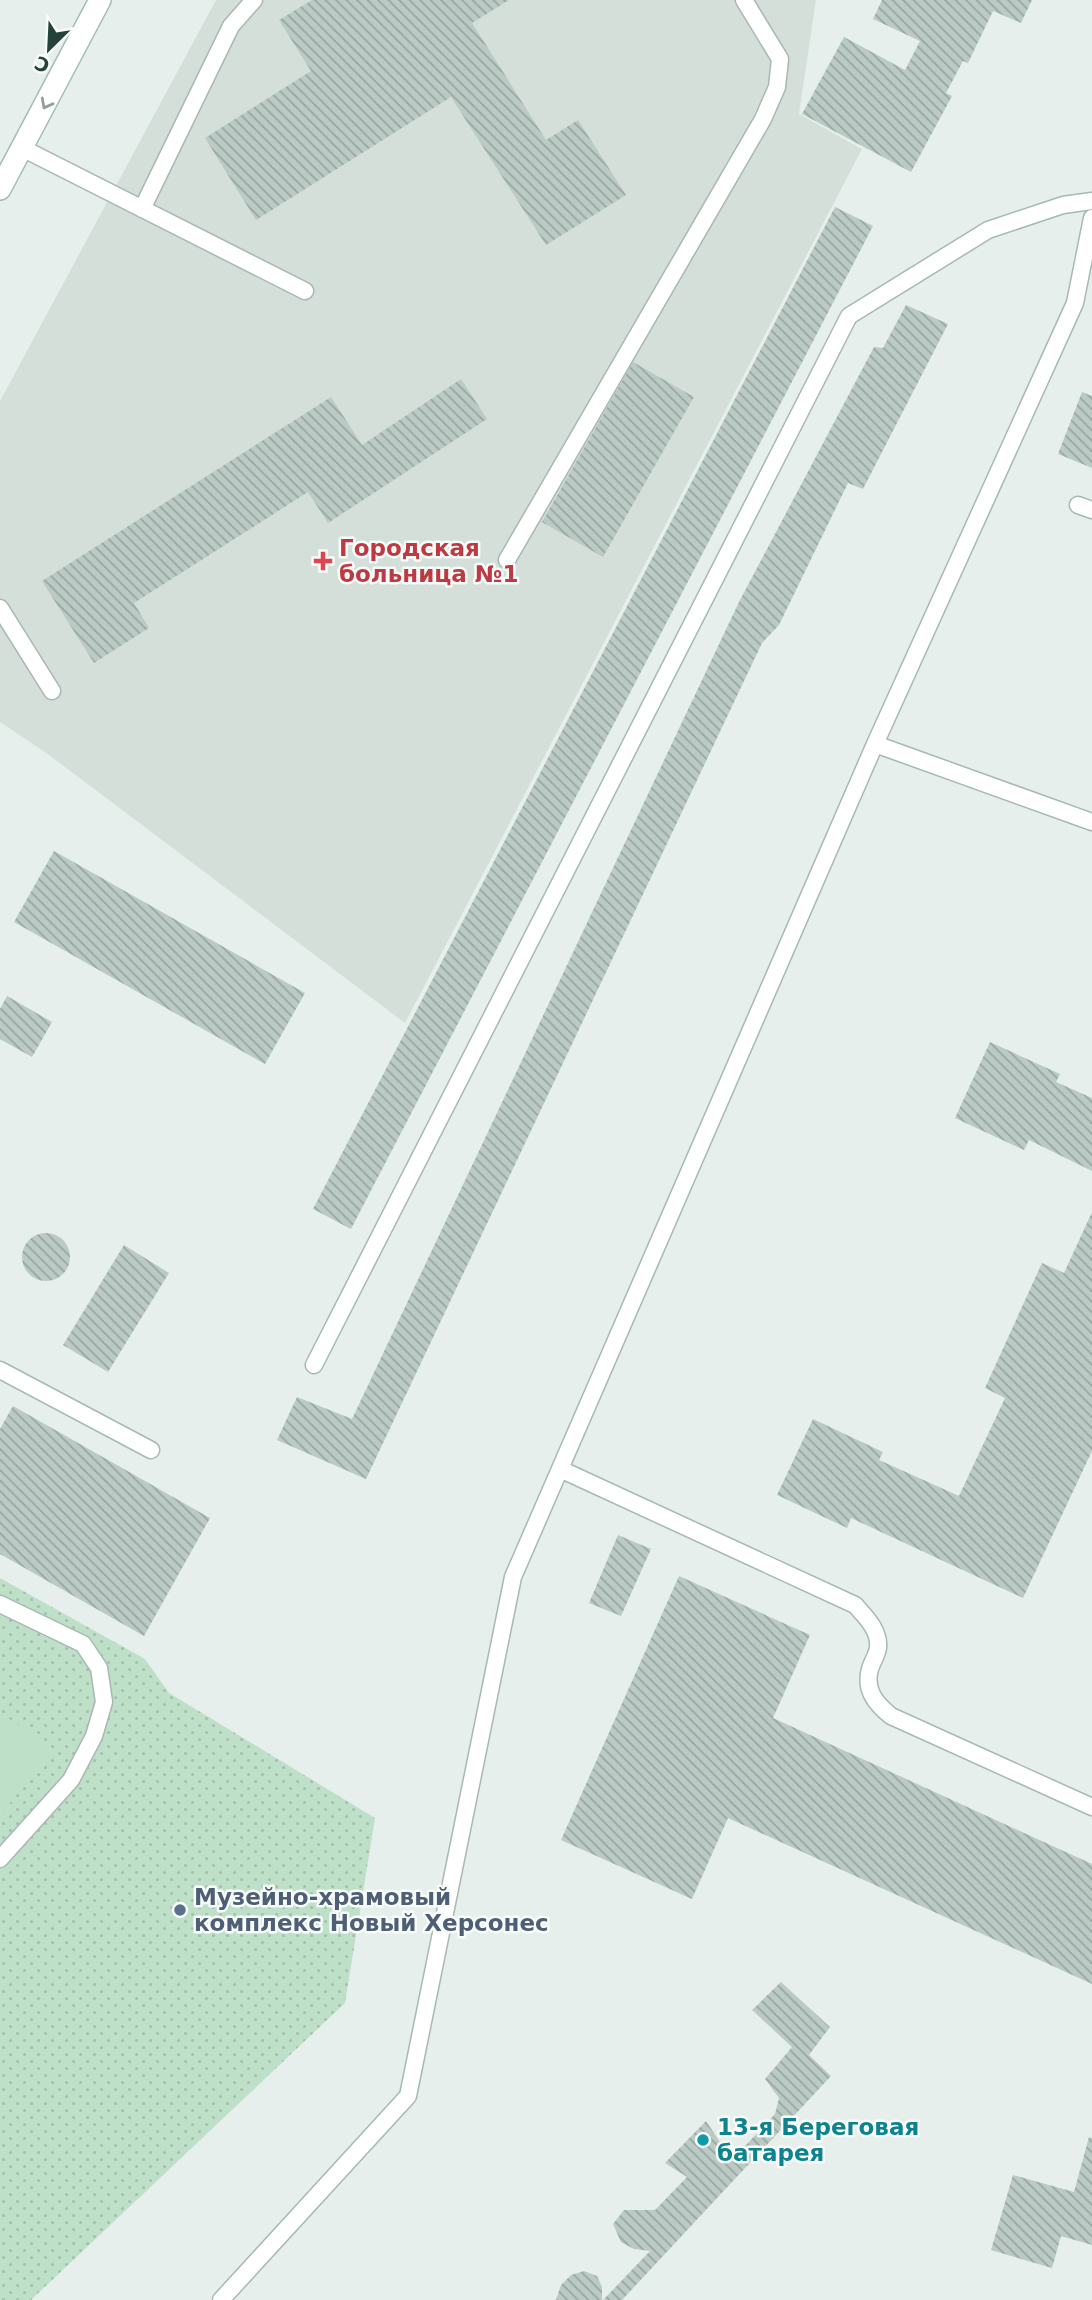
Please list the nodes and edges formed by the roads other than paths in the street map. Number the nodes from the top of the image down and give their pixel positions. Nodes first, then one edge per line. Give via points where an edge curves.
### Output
1 (100, 0) edge
2 (254, 0) edge
3 (744, 0) edge
4 (22, 148) junction
5 (0, 189) edge
6 (1092, 201) edge
7 (142, 209) junction
8 (1092, 218) edge
9 (305, 291) dead end
10 (507, 560) dead end
11 (0, 608) edge
12 (52, 691) dead end
13 (875, 744) junction
14 (1092, 822) edge
15 (314, 1365) dead end
16 (0, 1370) edge
17 (151, 1450) dead end
18 (560, 1469) junction
19 (0, 1604) edge
20 (1092, 1807) edge
21 (0, 1859) edge
22 (221, 2300) edge

1 -> 4 main road
2 - 7 lane via 231,26
3 - 10 lane via 780,59 777,87 763,119
4 - 5 main road
4 - 7 lane
6 - 15 lane via 1063,205 988,230 849,316
7 - 9 lane
8 - 13 lane via 1076,303
11 - 12 lane
13 - 14 lane
13 - 18 lane
16 - 17 lane
18 - 20 lane via 855,1605 875,1632 878,1647 869,1690 876,1704 891,1716
18 - 22 lane via 513,1577 408,2096
19 - 21 lane via 83,1644 99,1668 104,1702 94,1736 71,1780

